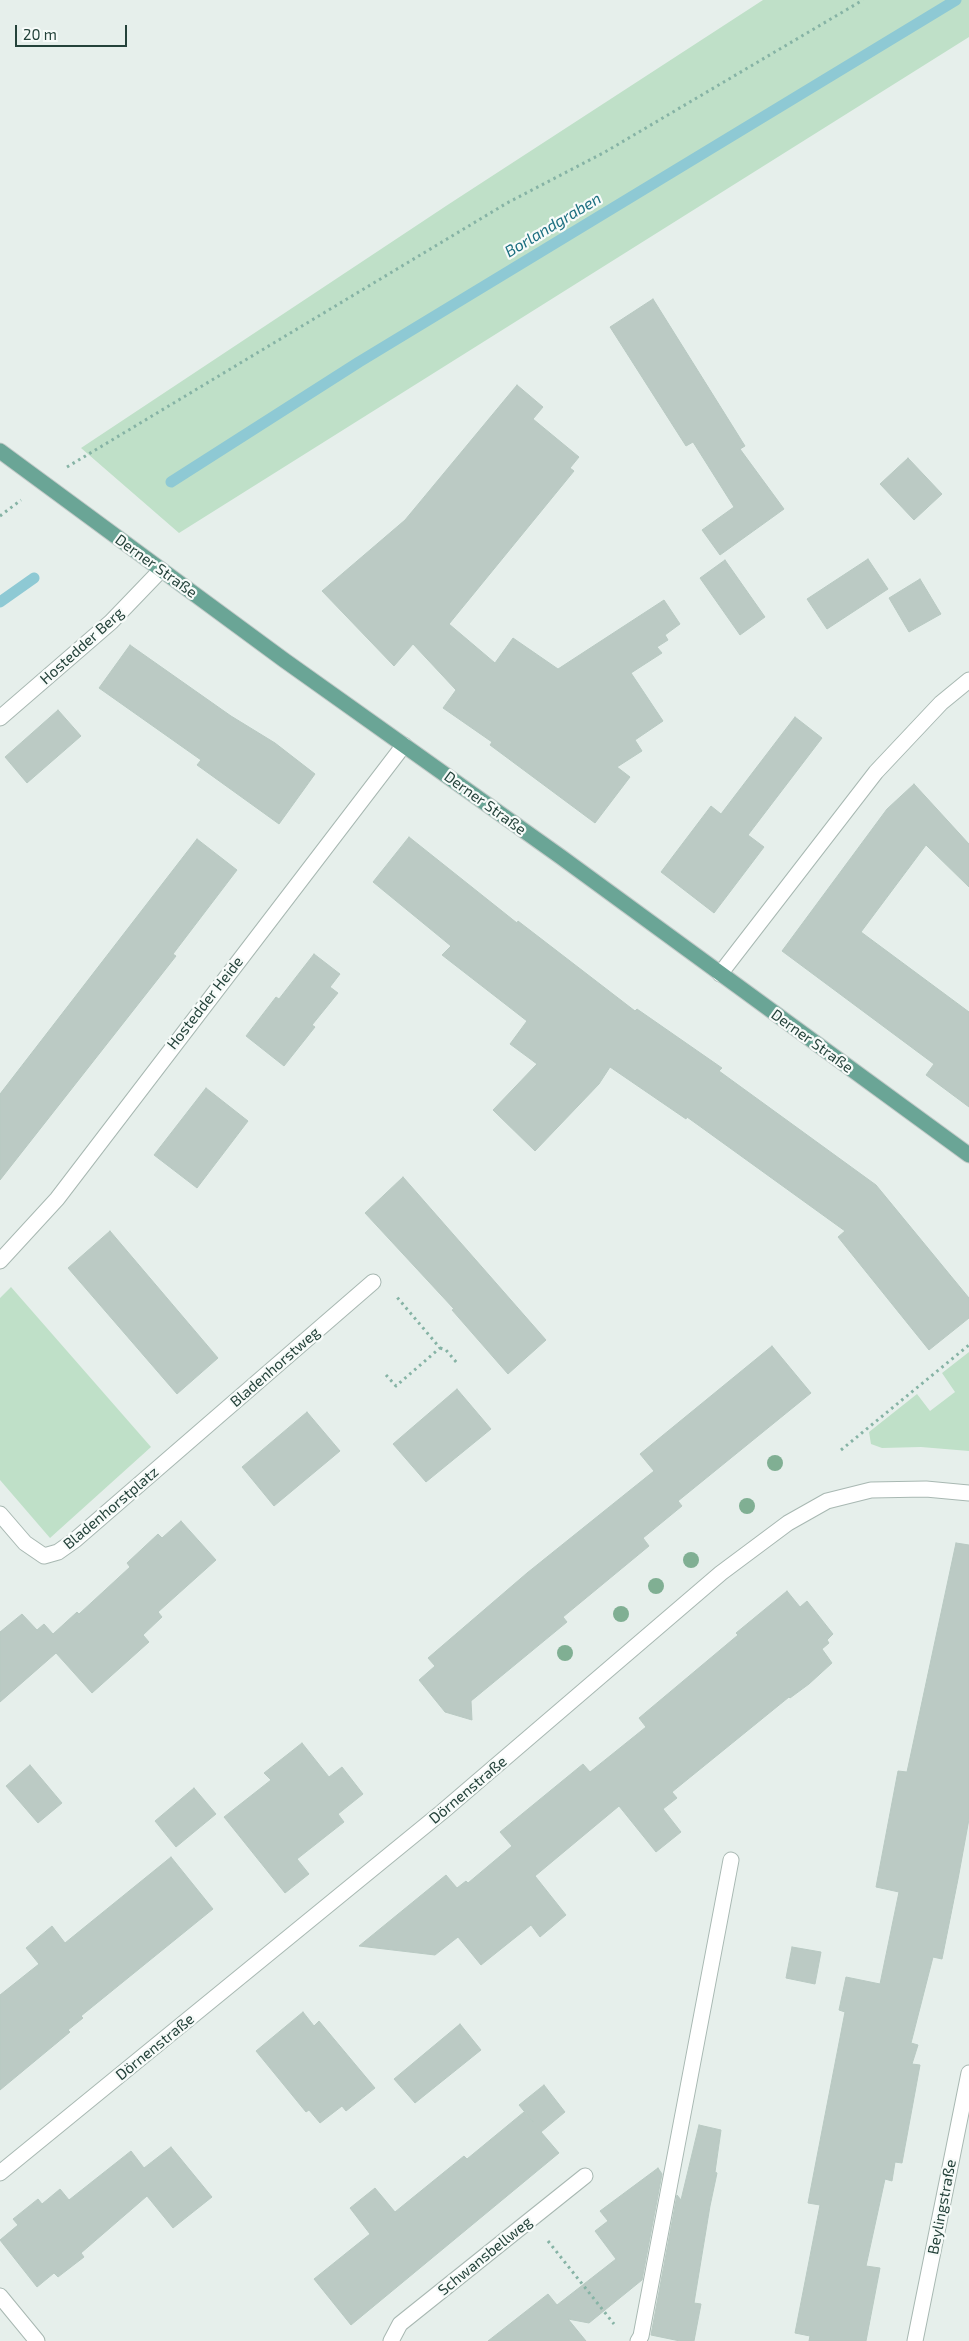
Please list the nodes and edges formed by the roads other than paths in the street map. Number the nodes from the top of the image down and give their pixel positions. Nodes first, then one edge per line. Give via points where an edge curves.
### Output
1 (0, 451) edge
2 (161, 570) junction
3 (969, 680) edge
4 (0, 718) edge
5 (404, 745) junction
6 (720, 974) junction
7 (969, 1155) edge
8 (1, 1260) edge
9 (373, 1282) dead end
10 (176, 1453) joint
11 (969, 1493) edge
12 (3, 1523) edge
13 (731, 1860) dead end
14 (969, 2073) edge
15 (0, 2174) edge
16 (585, 2176) dead end
17 (0, 2296) edge
18 (37, 2341) edge
19 (391, 2341) edge
20 (638, 2341) edge
21 (915, 2341) edge

1 - 2 main road, Derner Straße
2 - 4 street, Hostedder Berg via 111,622
2 - 5 main road, Derner Straße
3 - 6 street via 941,703 876,772
5 - 6 main road, Derner Straße
5 - 8 street, Hostedder Heide via 57,1199
6 - 7 main road, Derner Straße
9 - 10 street, Bladenhorstweg
10 - 12 street, Bladenhorstplatz via 58,1552 44,1556
11 - 15 street, Dörnenstraße via 926,1489 871,1490 828,1501 788,1523 721,1573 442,1812
13 - 20 street
14 - 21 street, Beylingstraße
16 - 19 street, Schwansbellweg via 400,2324
17 - 18 street

